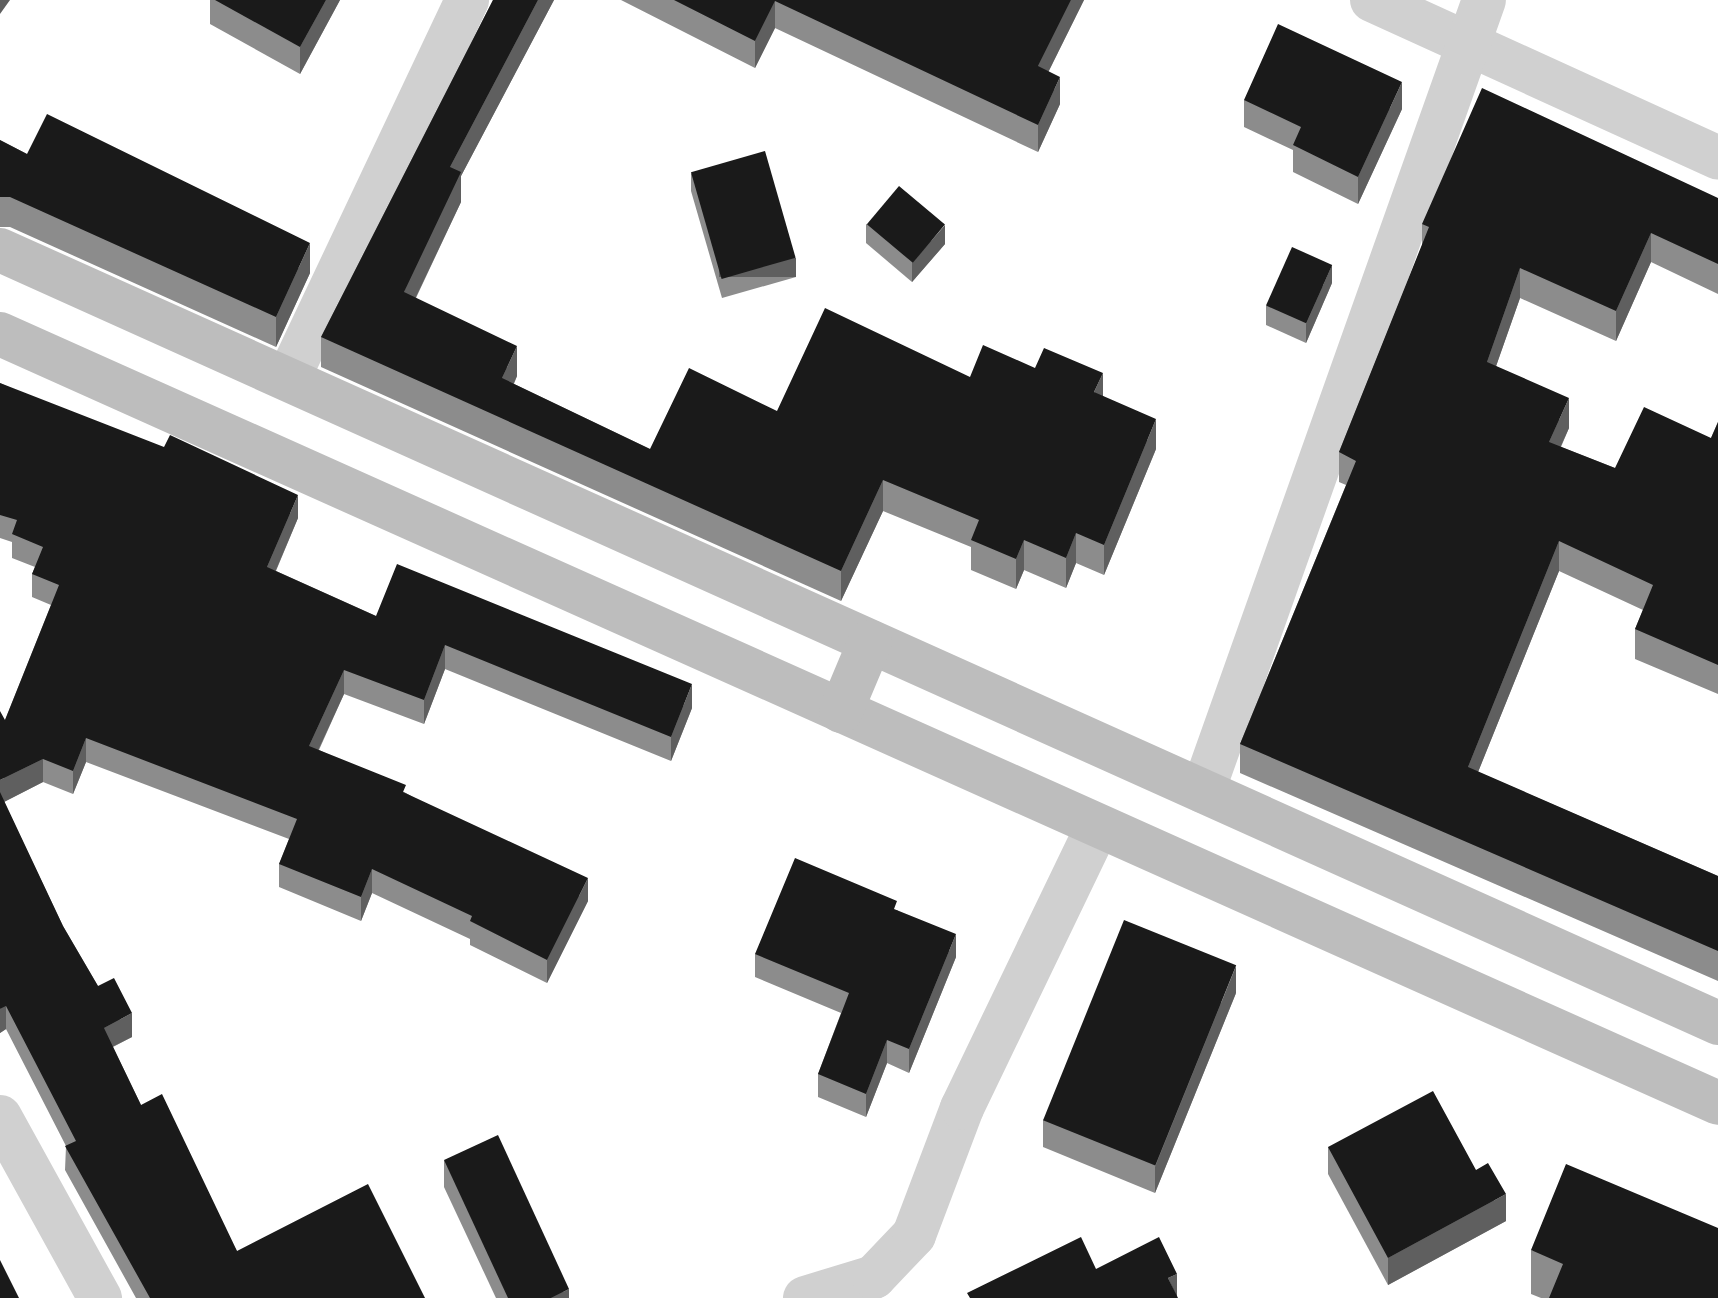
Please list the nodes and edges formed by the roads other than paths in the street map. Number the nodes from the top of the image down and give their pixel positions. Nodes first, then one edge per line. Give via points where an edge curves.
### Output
1 (467, 0) edge
2 (1372, 0) edge
3 (1484, 0) edge
4 (1468, 44) junction
5 (1718, 158) edge
6 (0, 250) edge
7 (0, 334) edge
8 (288, 379) junction
9 (870, 642) junction
10 (841, 711) junction
11 (1203, 791) junction
12 (1098, 826) junction
13 (1718, 1023) edge
14 (1718, 1103) edge
15 (0, 1117) edge
16 (100, 1298) edge
17 (805, 1298) edge

1 - 8 street
2 - 4 street
3 - 4 street
4 - 5 street
4 - 11 street
6 - 8 main road
7 - 10 main road
8 - 9 main road
9 - 10 main road
9 - 11 main road
10 - 12 main road
11 - 13 main road
12 - 14 main road
12 - 17 street via 962,1108 914,1235 874,1277
15 - 16 street

